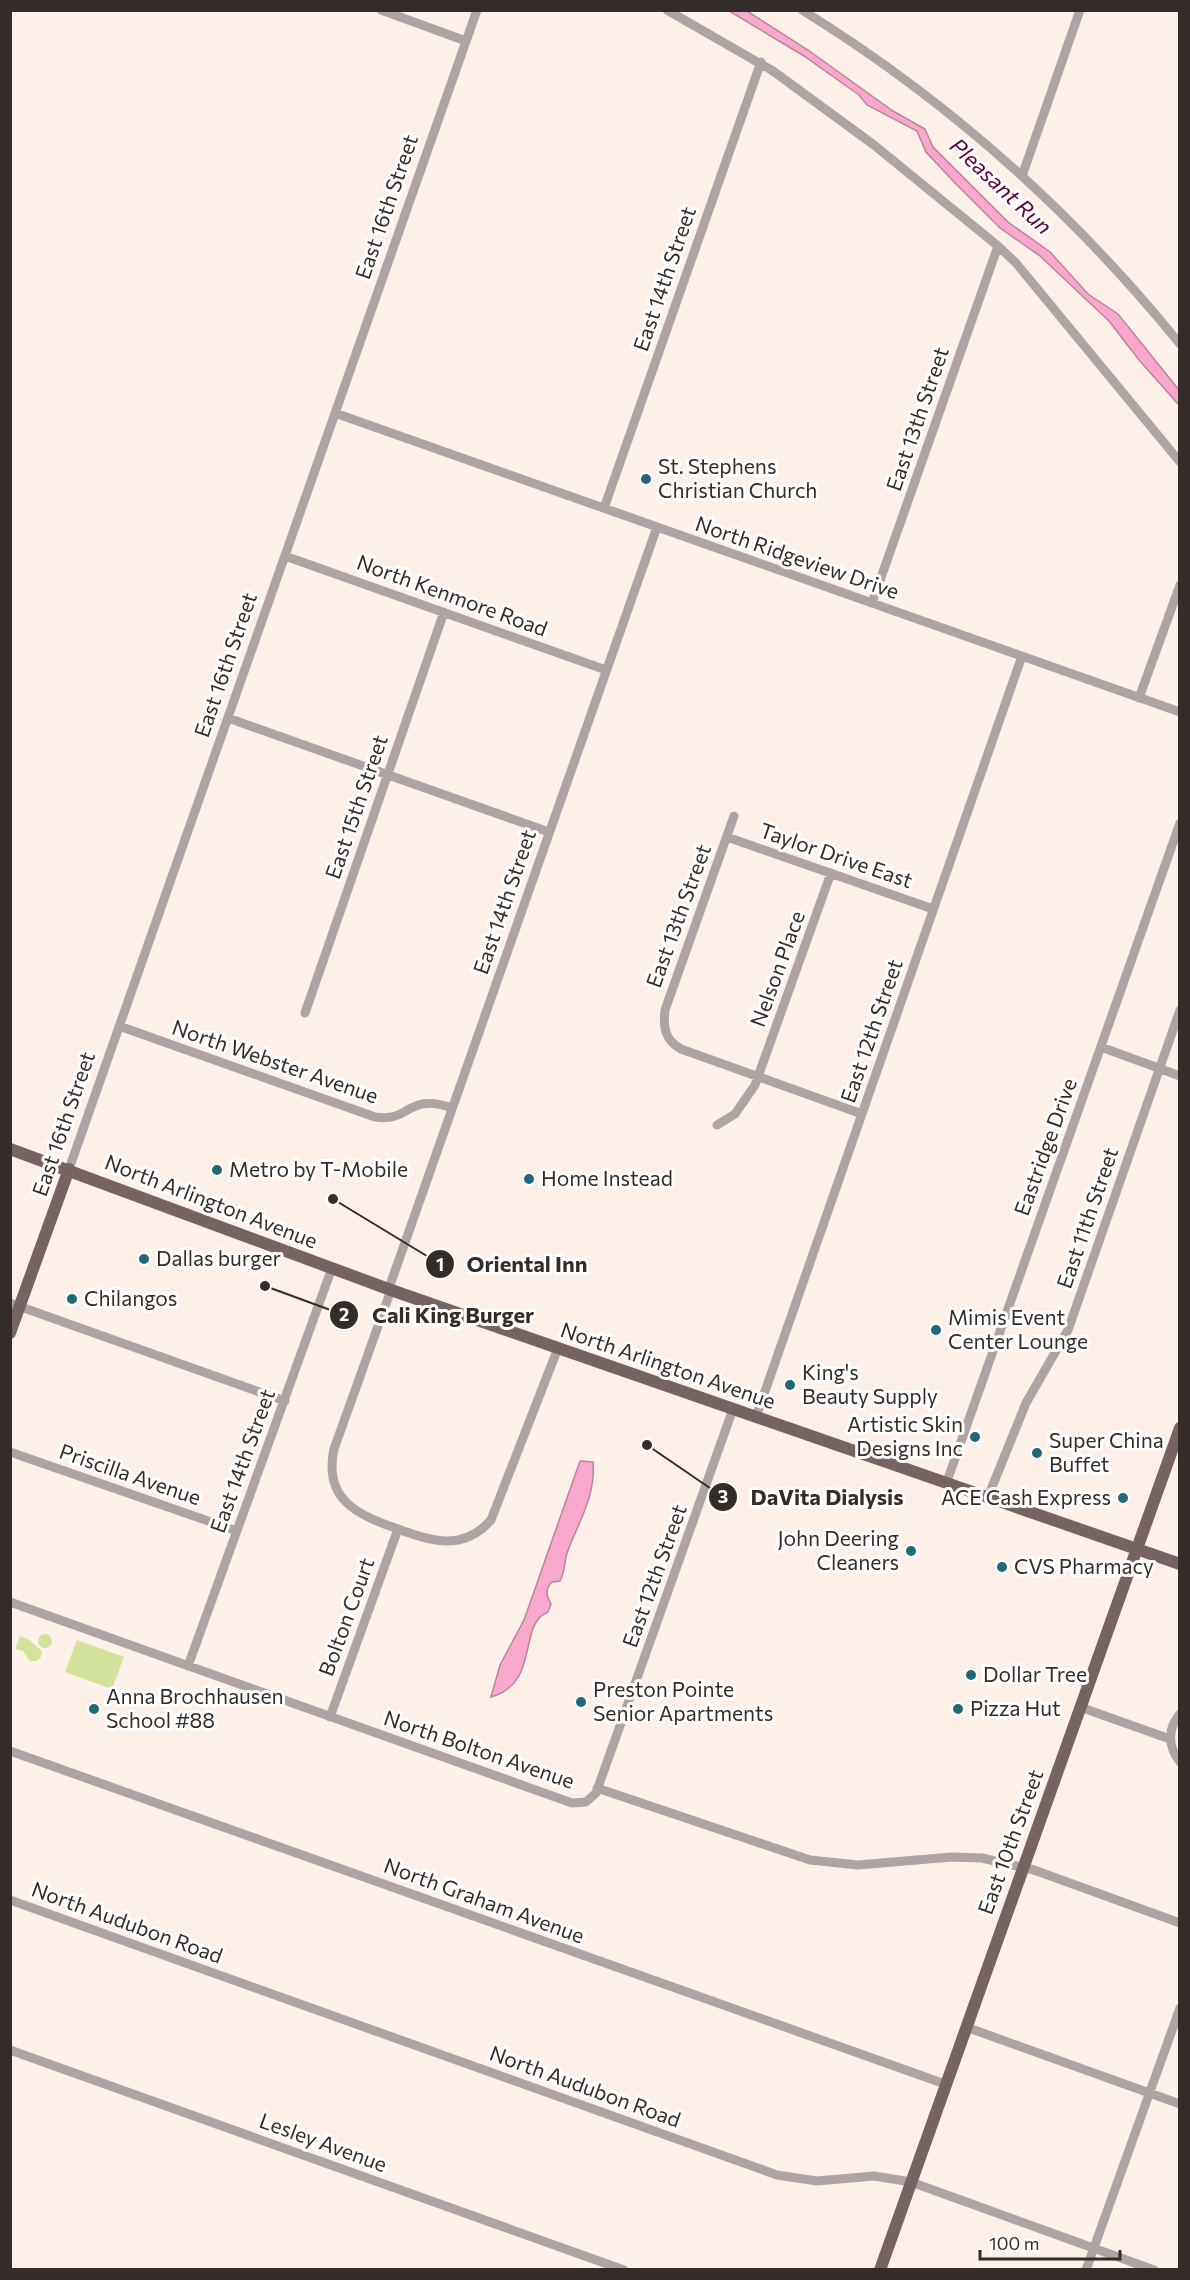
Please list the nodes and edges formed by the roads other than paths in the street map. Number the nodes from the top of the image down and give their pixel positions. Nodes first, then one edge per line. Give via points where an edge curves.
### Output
1 (381, 10) edge
2 (477, 10) edge
3 (667, 10) edge
4 (802, 10) edge
5 (1080, 10) edge
6 (466, 41) junction
7 (761, 62) junction
8 (1022, 176) junction
9 (998, 246) junction
10 (1179, 344) edge
11 (335, 413) junction
12 (1179, 462) edge
13 (604, 508) junction
14 (657, 527) junction
15 (285, 556) junction
16 (1179, 585) edge
17 (872, 603) junction
18 (444, 612) junction
19 (1022, 656) junction
20 (606, 670) junction
21 (1139, 698) junction
22 (1179, 712) edge
23 (228, 718) junction
24 (387, 774) junction
25 (734, 816) dead end
26 (1179, 823) edge
27 (549, 832) junction
28 (727, 837) junction
29 (831, 873) junction
30 (933, 909) junction
31 (1179, 1010) edge
32 (304, 1013) dead end
33 (119, 1026) junction
34 (1101, 1047) junction
35 (1159, 1068) junction
36 (1179, 1076) edge
37 (759, 1077) junction
38 (452, 1108) junction
39 (862, 1114) junction
40 (717, 1125) dead end
41 (10, 1149) edge
42 (69, 1169) junction
43 (332, 1268) junction
44 (390, 1289) junction
45 (15, 1305) edge
46 (10, 1333) edge
47 (558, 1348) junction
48 (285, 1401) junction
49 (734, 1409) junction
50 (756, 1417) junction
51 (1179, 1428) edge
52 (10, 1452) edge
53 (946, 1484) junction
54 (988, 1497) junction
55 (398, 1529) junction
56 (237, 1532) junction
57 (1137, 1549) junction
58 (1179, 1564) edge
59 (10, 1602) edge
60 (188, 1666) junction
61 (1080, 1707) junction
62 (1179, 1714) edge
63 (330, 1717) junction
64 (1170, 1740) junction
65 (10, 1751) edge
66 (1179, 1762) edge
67 (597, 1788) junction
68 (1023, 1867) junction
69 (10, 1900) edge
70 (1179, 1923) edge
71 (1179, 2008) edge
72 (966, 2027) junction
73 (10, 2050) edge
74 (945, 2084) junction
75 (1150, 2093) junction
76 (1179, 2104) edge
77 (911, 2182) junction
78 (1094, 2248) junction
79 (624, 2270) edge
80 (880, 2270) edge
81 (1086, 2270) edge
82 (1154, 2270) edge

1 - 6 street
2 - 6 street, East 16th Street
3 - 7 street
4 - 8 street via 923,94
5 - 8 street
6 - 11 street, East 16th Street
7 - 9 street via 865,138
7 - 13 street, East 14th Street
8 - 10 street via 1115,269
9 - 12 street
9 - 17 street, East 13th Street
11 - 13 street, North Ridgeview Drive
11 - 15 street, East 16th Street
13 - 14 street, North Ridgeview Drive
14 - 17 street, North Ridgeview Drive
14 - 20 street, East 14th Street
15 - 18 street, North Kenmore Road
15 - 23 street, East 16th Street
16 - 21 street
17 - 19 street, North Ridgeview Drive
18 - 20 street, North Kenmore Road
18 - 24 street, East 15th Street
19 - 21 street, North Ridgeview Drive
19 - 30 street, East 12th Street
20 - 27 street, East 14th Street
21 - 22 street, North Ridgeview Drive
23 - 24 street
23 - 33 street, East 16th Street
24 - 27 street
24 - 32 street, East 15th Street
25 - 28 street, East 13th Street
26 - 34 street, Eastridge Drive
27 - 38 street, East 14th Street
28 - 29 street, Taylor Drive East
28 - 37 street, East 13th Street via 665,1010 664,1030 681,1049
29 - 30 street, Taylor Drive East
29 - 37 street, Nelson Place
30 - 39 street, East 12th Street
31 - 35 street, East 11th Street
33 - 38 street, North Webster Avenue via 375,1117 397,1116 424,1102
33 - 42 street, East 16th Street
34 - 35 street
34 - 53 street, Eastridge Drive
35 - 36 street
35 - 54 street, East 11th Street via 1068,1329 1026,1403
37 - 39 street
37 - 40 street, Nelson Place via 735,1114
38 - 44 street, East 14th Street
39 - 50 street, East 12th Street
41 - 42 main road, North Arlington Avenue
42 - 43 main road, North Arlington Avenue
42 - 45 main road, East 16th Street
43 - 44 main road, North Arlington Avenue
43 - 48 street, East 14th Street
44 - 47 main road, North Arlington Avenue
44 - 55 street, East 14th Street via 334,1449 332,1470 338,1491 351,1508
45 - 46 main road, East 16th Street
45 - 48 street
47 - 49 main road, North Arlington Avenue
47 - 55 street, East 14th Street via 497,1509 488,1523 471,1536 451,1542 434,1542
48 - 56 street, East 14th Street
49 - 50 main road, North Arlington Avenue
49 - 67 street, East 12th Street
50 - 53 main road, North Arlington Avenue
51 - 57 main road, East 10th Street
52 - 56 street, Priscilla Avenue
53 - 54 main road, North Arlington Avenue
54 - 57 main road, North Arlington Avenue
55 - 63 street, Bolton Court
56 - 60 street, East 14th Street
57 - 58 main road, North Arlington Avenue
57 - 61 main road, East 10th Street
59 - 60 street, North Bolton Avenue
60 - 63 street, North Bolton Avenue
61 - 64 street
61 - 68 main road, East 10th Street
62 - 64 street
63 - 67 street, North Bolton Avenue via 572,1803 586,1802
64 - 66 street
65 - 74 street, North Graham Avenue
67 - 68 street, North Bolton Avenue via 810,1860 858,1865 965,1856
68 - 70 street, North Bolton Avenue
68 - 72 main road, East 10th Street
69 - 77 street, North Audubon Road via 782,2176 817,2181 874,2176
71 - 75 street
72 - 74 main road, East 10th Street
72 - 75 street
73 - 79 street, Lesley Avenue
74 - 77 main road, East 10th Street
75 - 76 street
75 - 78 street
77 - 78 street, North Audubon Road
77 - 80 main road, East 10th Street
78 - 81 street
78 - 82 street, North Audubon Road

